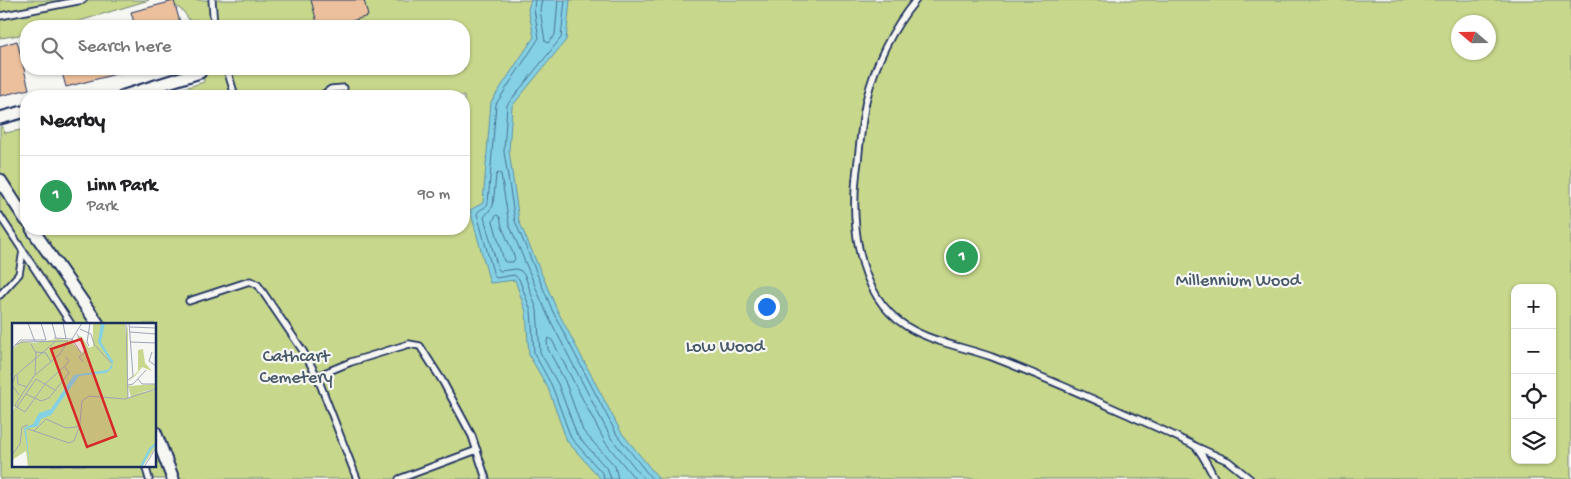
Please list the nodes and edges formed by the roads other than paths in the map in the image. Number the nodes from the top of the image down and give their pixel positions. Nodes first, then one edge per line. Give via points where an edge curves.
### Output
1 (83, 0) edge
2 (212, 0) edge
3 (916, 0) edge
4 (0, 16) edge
5 (214, 20) edge
6 (190, 75) edge
7 (229, 75) edge
8 (344, 88) dead end
9 (143, 90) edge
10 (233, 90) edge
11 (330, 90) edge
12 (20, 112) edge
13 (0, 118) edge
14 (0, 180) edge
15 (20, 211) edge
16 (0, 216) edge
17 (36, 235) edge
18 (23, 251) junction
19 (0, 295) edge
20 (190, 301) dead end
21 (70, 323) edge
22 (97, 323) edge
23 (317, 376) junction
24 (156, 435) edge
25 (1195, 446) junction
26 (477, 450) junction
27 (144, 466) edge
28 (149, 479) edge
29 (173, 479) edge
30 (357, 479) edge
31 (399, 479) edge
32 (486, 479) edge
33 (1215, 479) edge
34 (1250, 479) edge

1 - 4 lane
2 - 5 lane
3 - 25 lane via 888,42 875,70 866,102 856,175 855,214 860,256 872,287 887,310 906,326 1026,370
6 - 9 street
7 - 10 lane
8 - 11 lane
12 - 13 street
14 - 15 street
16 - 18 lane
17 - 22 street
18 - 19 lane via 19,274
18 - 21 lane
20 - 23 lane via 250,281 258,285
23 - 26 lane via 409,344 420,346 443,382
23 - 30 lane
24 - 29 street
25 - 33 lane
25 - 34 lane via 1228,461
26 - 31 lane
26 - 32 lane
27 - 28 lane

